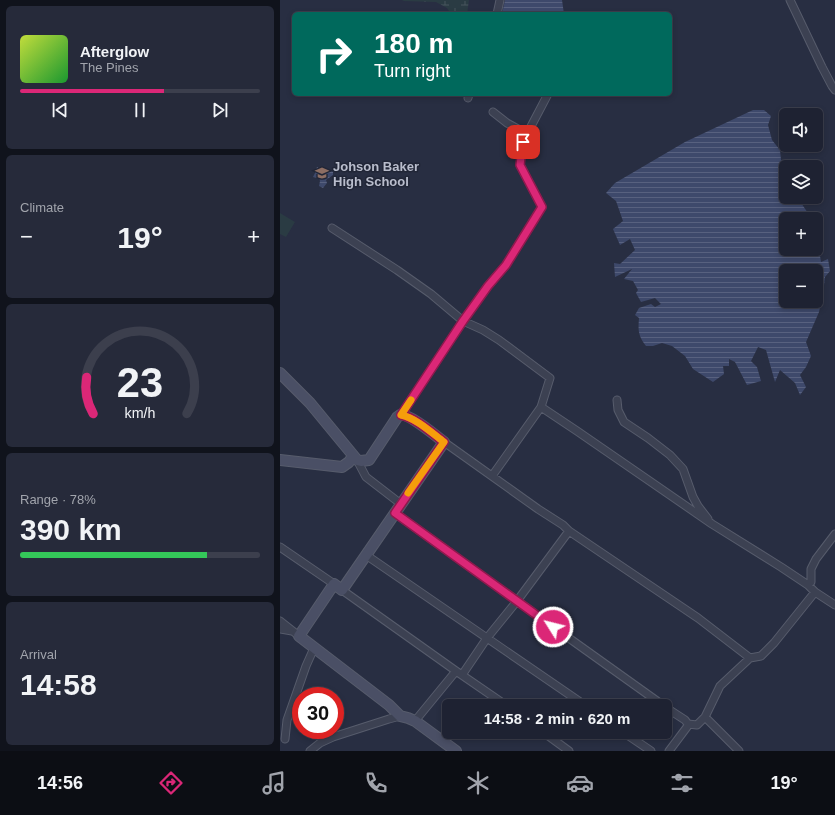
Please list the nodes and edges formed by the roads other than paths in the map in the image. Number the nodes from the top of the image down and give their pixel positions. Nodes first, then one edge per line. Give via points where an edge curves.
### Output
1 (500, 0) edge
2 (790, 0) edge
3 (497, 12) edge
4 (835, 90) edge
5 (547, 96) edge
6 (493, 112) dead end
7 (527, 134) junction
8 (332, 228) dead end
9 (463, 321) junction
10 (280, 373) edge
11 (617, 400) dead end
12 (541, 408) junction
13 (401, 415) junction
14 (444, 442) junction
15 (355, 458) junction
16 (280, 460) edge
17 (492, 476) junction
18 (398, 508) junction
19 (712, 524) junction
20 (569, 530) junction
21 (835, 534) edge
22 (280, 547) edge
23 (366, 555) junction
24 (808, 585) junction
25 (338, 587) junction
26 (815, 592) junction
27 (517, 601) junction
28 (835, 605) edge
29 (280, 621) edge
30 (280, 630) edge
31 (296, 634) junction
32 (487, 638) junction
33 (314, 648) junction
34 (750, 658) junction
35 (456, 671) junction
36 (462, 675) junction
37 (497, 699) edge
38 (576, 699) edge
39 (654, 699) edge
40 (672, 711) edge
41 (400, 716) junction
42 (705, 717) junction
43 (415, 721) junction
44 (688, 724) junction
45 (285, 739) dead end
46 (553, 739) edge
47 (634, 739) edge
48 (310, 751) edge
49 (456, 751) edge
50 (569, 751) edge
51 (651, 751) edge
52 (669, 751) edge
53 (739, 751) edge

1 - 3 street
2 - 4 street
5 - 7 street
6 - 7 street via 507,124
7 - 9 street via 523,142 520,165 542,207 506,265
8 - 9 street via 431,294
9 - 12 street via 499,340 550,378
9 - 13 street
10 - 15 street via 310,403
11 - 19 street via 618,410 624,422 670,455 683,469 693,497
12 - 17 street
12 - 19 street
13 - 14 street via 414,420
13 - 15 street via 369,460 361,462
14 - 17 street
14 - 18 street
15 - 16 street via 342,467
15 - 18 street via 366,477
17 - 20 street
18 - 23 street
18 - 27 street
19 - 24 street
20 - 27 street
20 - 34 street via 698,618
21 - 24 street via 816,559
22 - 25 street
23 - 25 street
23 - 32 street
24 - 26 street
25 - 31 street
25 - 35 street
26 - 28 street
26 - 34 street via 774,643 761,656
27 - 32 street
27 - 39 street
29 - 31 street
30 - 31 street
31 - 33 street
32 - 36 street
32 - 38 street
33 - 41 street
33 - 45 street via 287,720
34 - 42 street via 720,686
35 - 36 street
35 - 43 street
36 - 37 street
40 - 44 street
41 - 43 street
41 - 48 street via 333,737
42 - 44 street via 697,725
42 - 53 street
43 - 49 street
44 - 52 street
46 - 50 street
47 - 51 street

